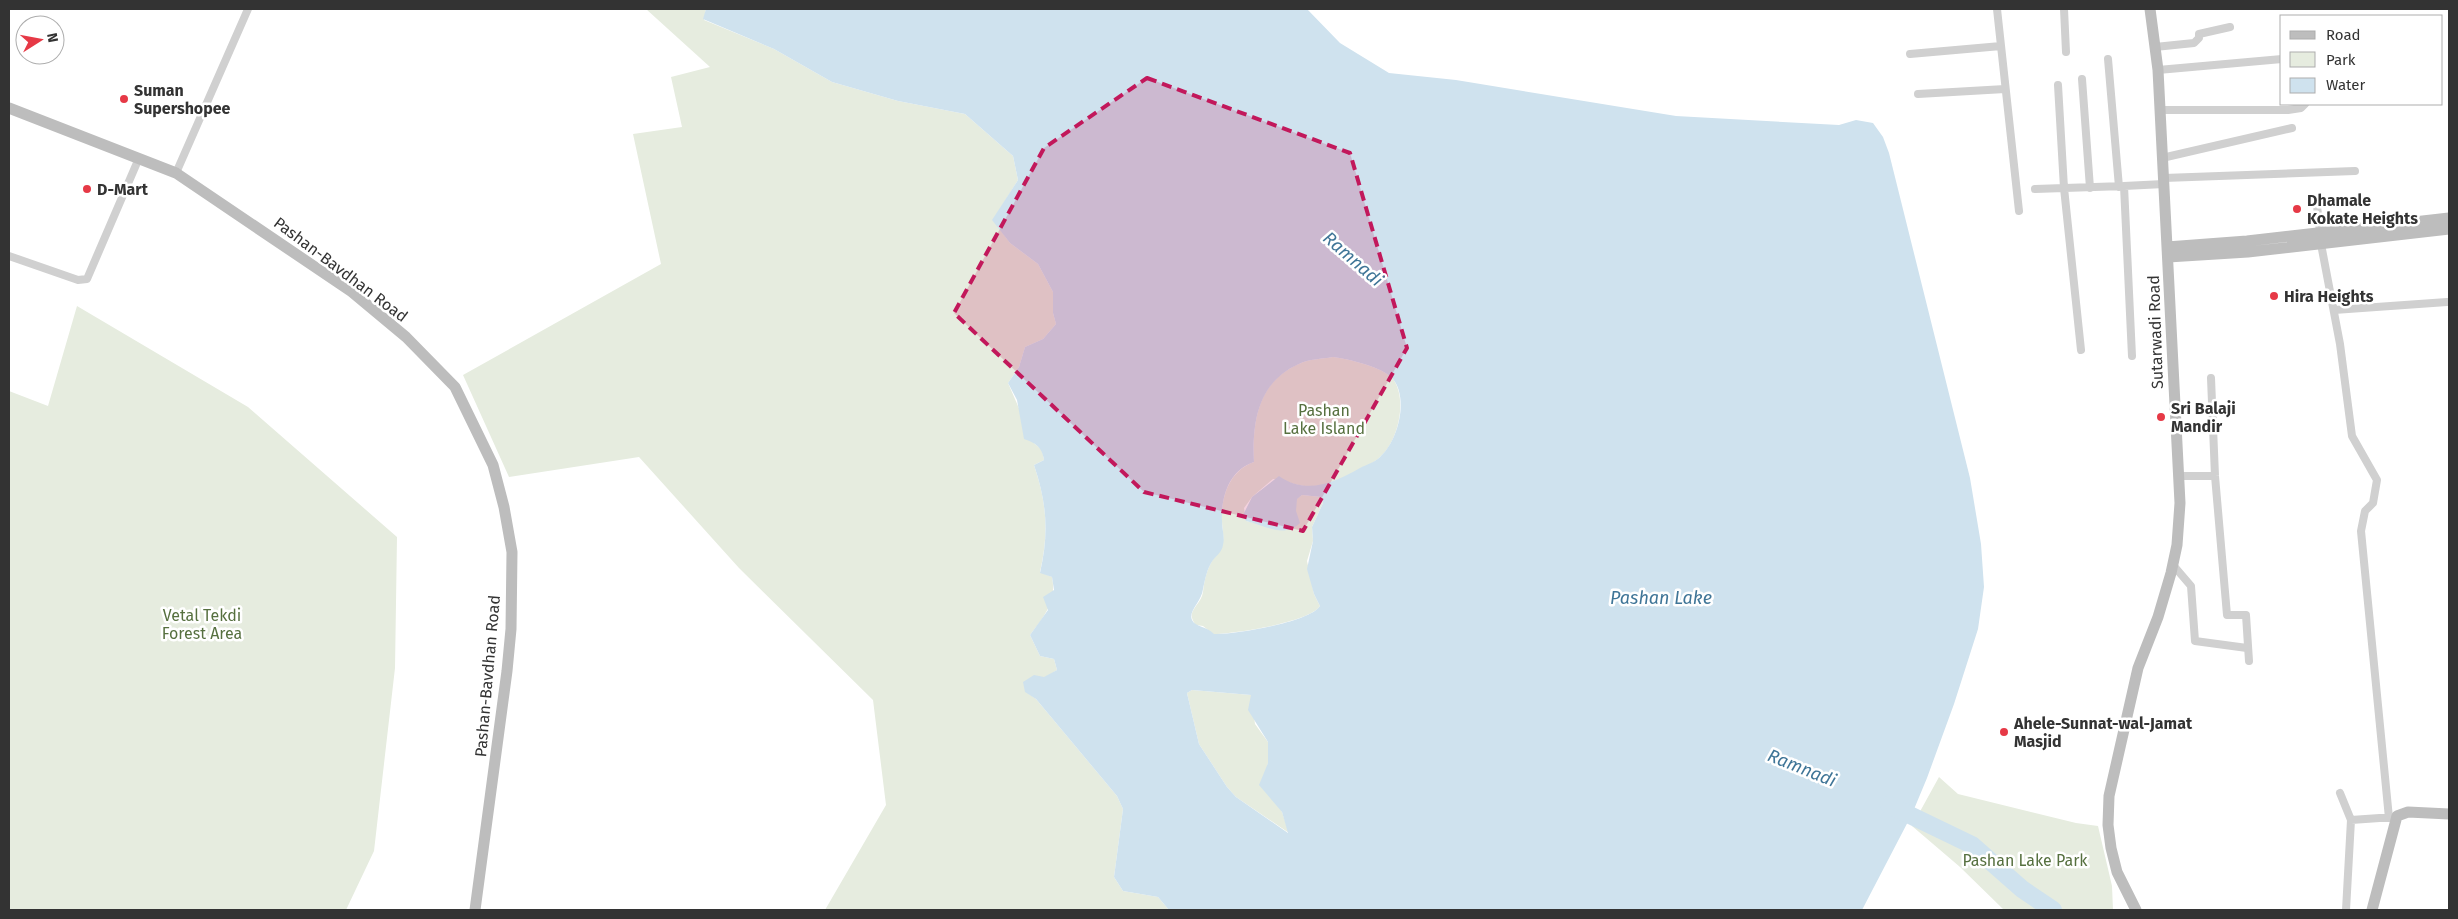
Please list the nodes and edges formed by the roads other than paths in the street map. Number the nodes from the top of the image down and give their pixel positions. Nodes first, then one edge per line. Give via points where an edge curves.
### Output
1 (248, 9) edge
2 (1997, 9) edge
3 (2064, 9) edge
4 (2150, 9) edge
5 (2230, 27) dead end
6 (2001, 46) junction
7 (2155, 47) junction
8 (2066, 52) dead end
9 (1910, 54) dead end
10 (2108, 59) dead end
11 (2280, 59) edge
12 (2158, 70) junction
13 (2082, 79) dead end
14 (2058, 85) dead end
15 (2005, 90) junction
16 (1918, 94) dead end
17 (2304, 105) edge
18 (9, 108) edge
19 (2160, 110) junction
20 (2292, 128) dead end
21 (139, 158) junction
22 (2162, 158) junction
23 (2355, 171) dead end
24 (176, 173) junction
25 (2164, 181) junction
26 (2121, 186) junction
27 (2064, 188) junction
28 (2090, 188) junction
29 (2036, 190) dead end
30 (2317, 206) dead end
31 (2019, 211) dead end
32 (2449, 218) edge
33 (2449, 229) edge
34 (2325, 237) junction
35 (2168, 252) junction
36 (9, 256) edge
37 (2447, 302) dead end
38 (2334, 310) junction
39 (2080, 350) dead end
40 (2132, 356) dead end
41 (2211, 378) dead end
42 (2178, 476) junction
43 (2215, 476) junction
44 (2173, 565) junction
45 (2248, 648) junction
46 (2249, 661) dead end
47 (2340, 793) dead end
48 (2449, 814) edge
49 (2393, 817) junction
50 (2351, 820) junction
51 (475, 910) edge
52 (2136, 910) edge
53 (2346, 910) edge
54 (2372, 910) edge

1 - 24 street
2 - 6 street
3 - 8 street
4 - 7 street, Sutarwadi Road
5 - 7 street via 2199,34 2194,43
6 - 9 street
6 - 15 street
7 - 12 street, Sutarwadi Road
10 - 26 street
11 - 12 street
12 - 19 street, Sutarwadi Road
13 - 28 street
14 - 27 street
15 - 16 street
15 - 31 street
17 - 19 street via 2288,110
18 - 21 street, Pashan-Bavdhan Road
19 - 22 street, Sutarwadi Road
20 - 22 street
21 - 24 street, Pashan-Bavdhan Road
21 - 36 street via 87,279 78,280
22 - 25 street, Sutarwadi Road
23 - 25 street
24 - 51 street, Pashan-Bavdhan Road via 348,290 406,337 455,387 493,465 512,552 511,629
25 - 26 street
25 - 35 street, Sutarwadi Road
26 - 28 street
26 - 40 street
27 - 28 street
27 - 29 street
27 - 39 street
30 - 34 street
32 - 34 street
33 - 34 street
34 - 35 street
34 - 38 street
35 - 42 street, Sutarwadi Road
37 - 38 street
38 - 49 street via 2352,436 2377,480 2373,503 2365,511 2361,531
41 - 43 street
42 - 43 street
42 - 44 street, Sutarwadi Road via 2179,511
43 - 45 street via 2227,615 2246,615
44 - 45 street via 2191,586 2195,641
44 - 52 street, Sutarwadi Road via 2158,617 2138,668 2109,796 2111,848 2117,872
45 - 46 street
47 - 50 street
48 - 49 street via 2408,812
49 - 50 street
49 - 54 street
50 - 53 street

